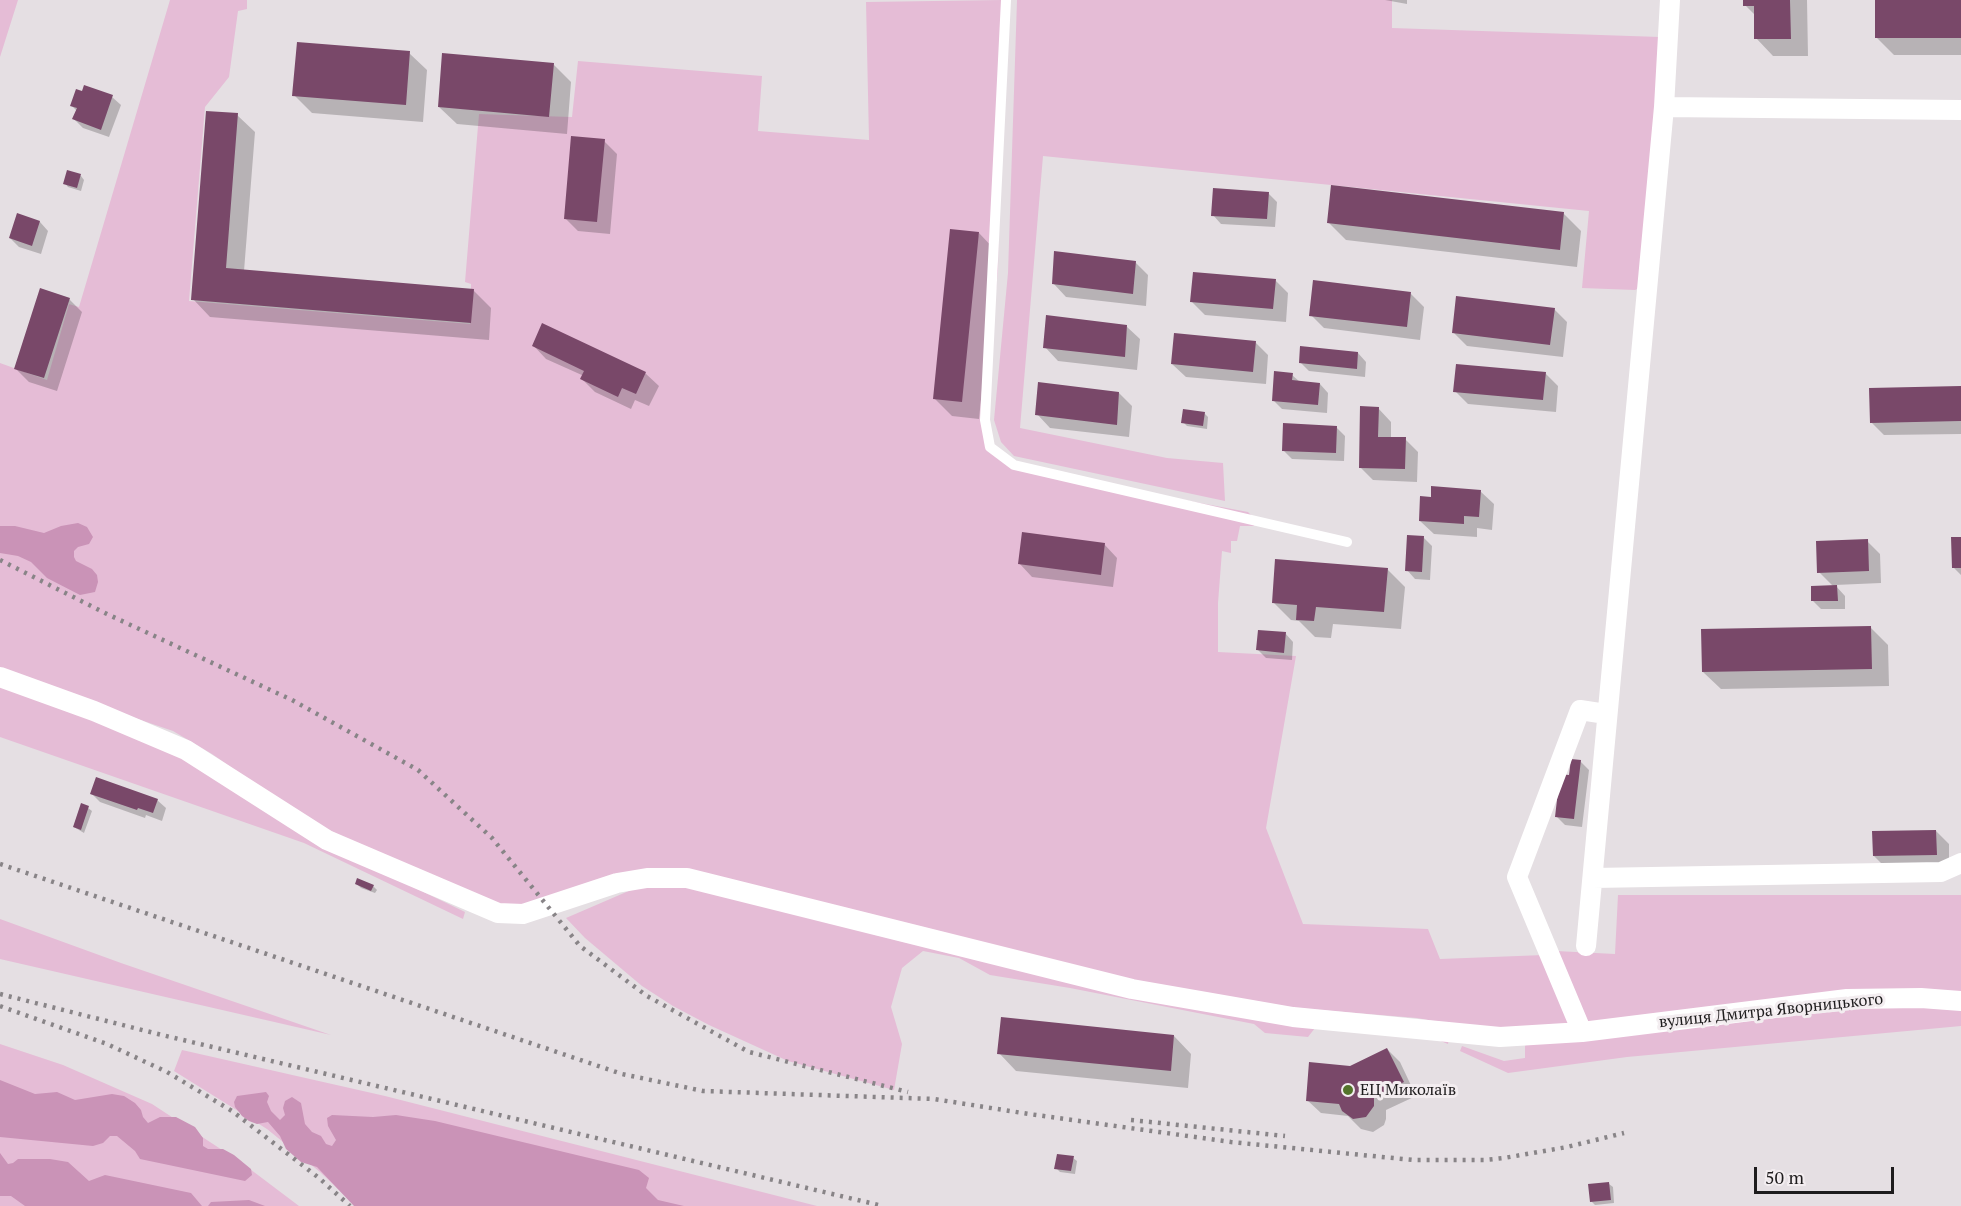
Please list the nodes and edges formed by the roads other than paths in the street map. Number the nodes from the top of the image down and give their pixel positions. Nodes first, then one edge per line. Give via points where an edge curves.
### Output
1 (1005, 0) edge
2 (1670, 0) edge
3 (1664, 107) junction
4 (1961, 110) edge
5 (1347, 542) dead end
6 (0, 677) edge
7 (1606, 714) junction
8 (1961, 863) edge
9 (1593, 878) junction
10 (1586, 946) dead end
11 (1961, 1001) edge
12 (1582, 1032) junction

1 - 5 lane via 985,420 990,447 1014,465
2 - 3 street
3 - 4 street
3 - 7 street
6 - 12 street, вулиця Дмитра Яворницького via 186,750 327,840 498,913 523,914 617,883 687,878 1132,989 1270,1013 1500,1037
7 - 9 street
7 - 12 street via 1580,710 1517,877
8 - 9 street via 1941,872
9 - 10 street
11 - 12 street, вулиця Дмитра Яворницького via 1846,999

